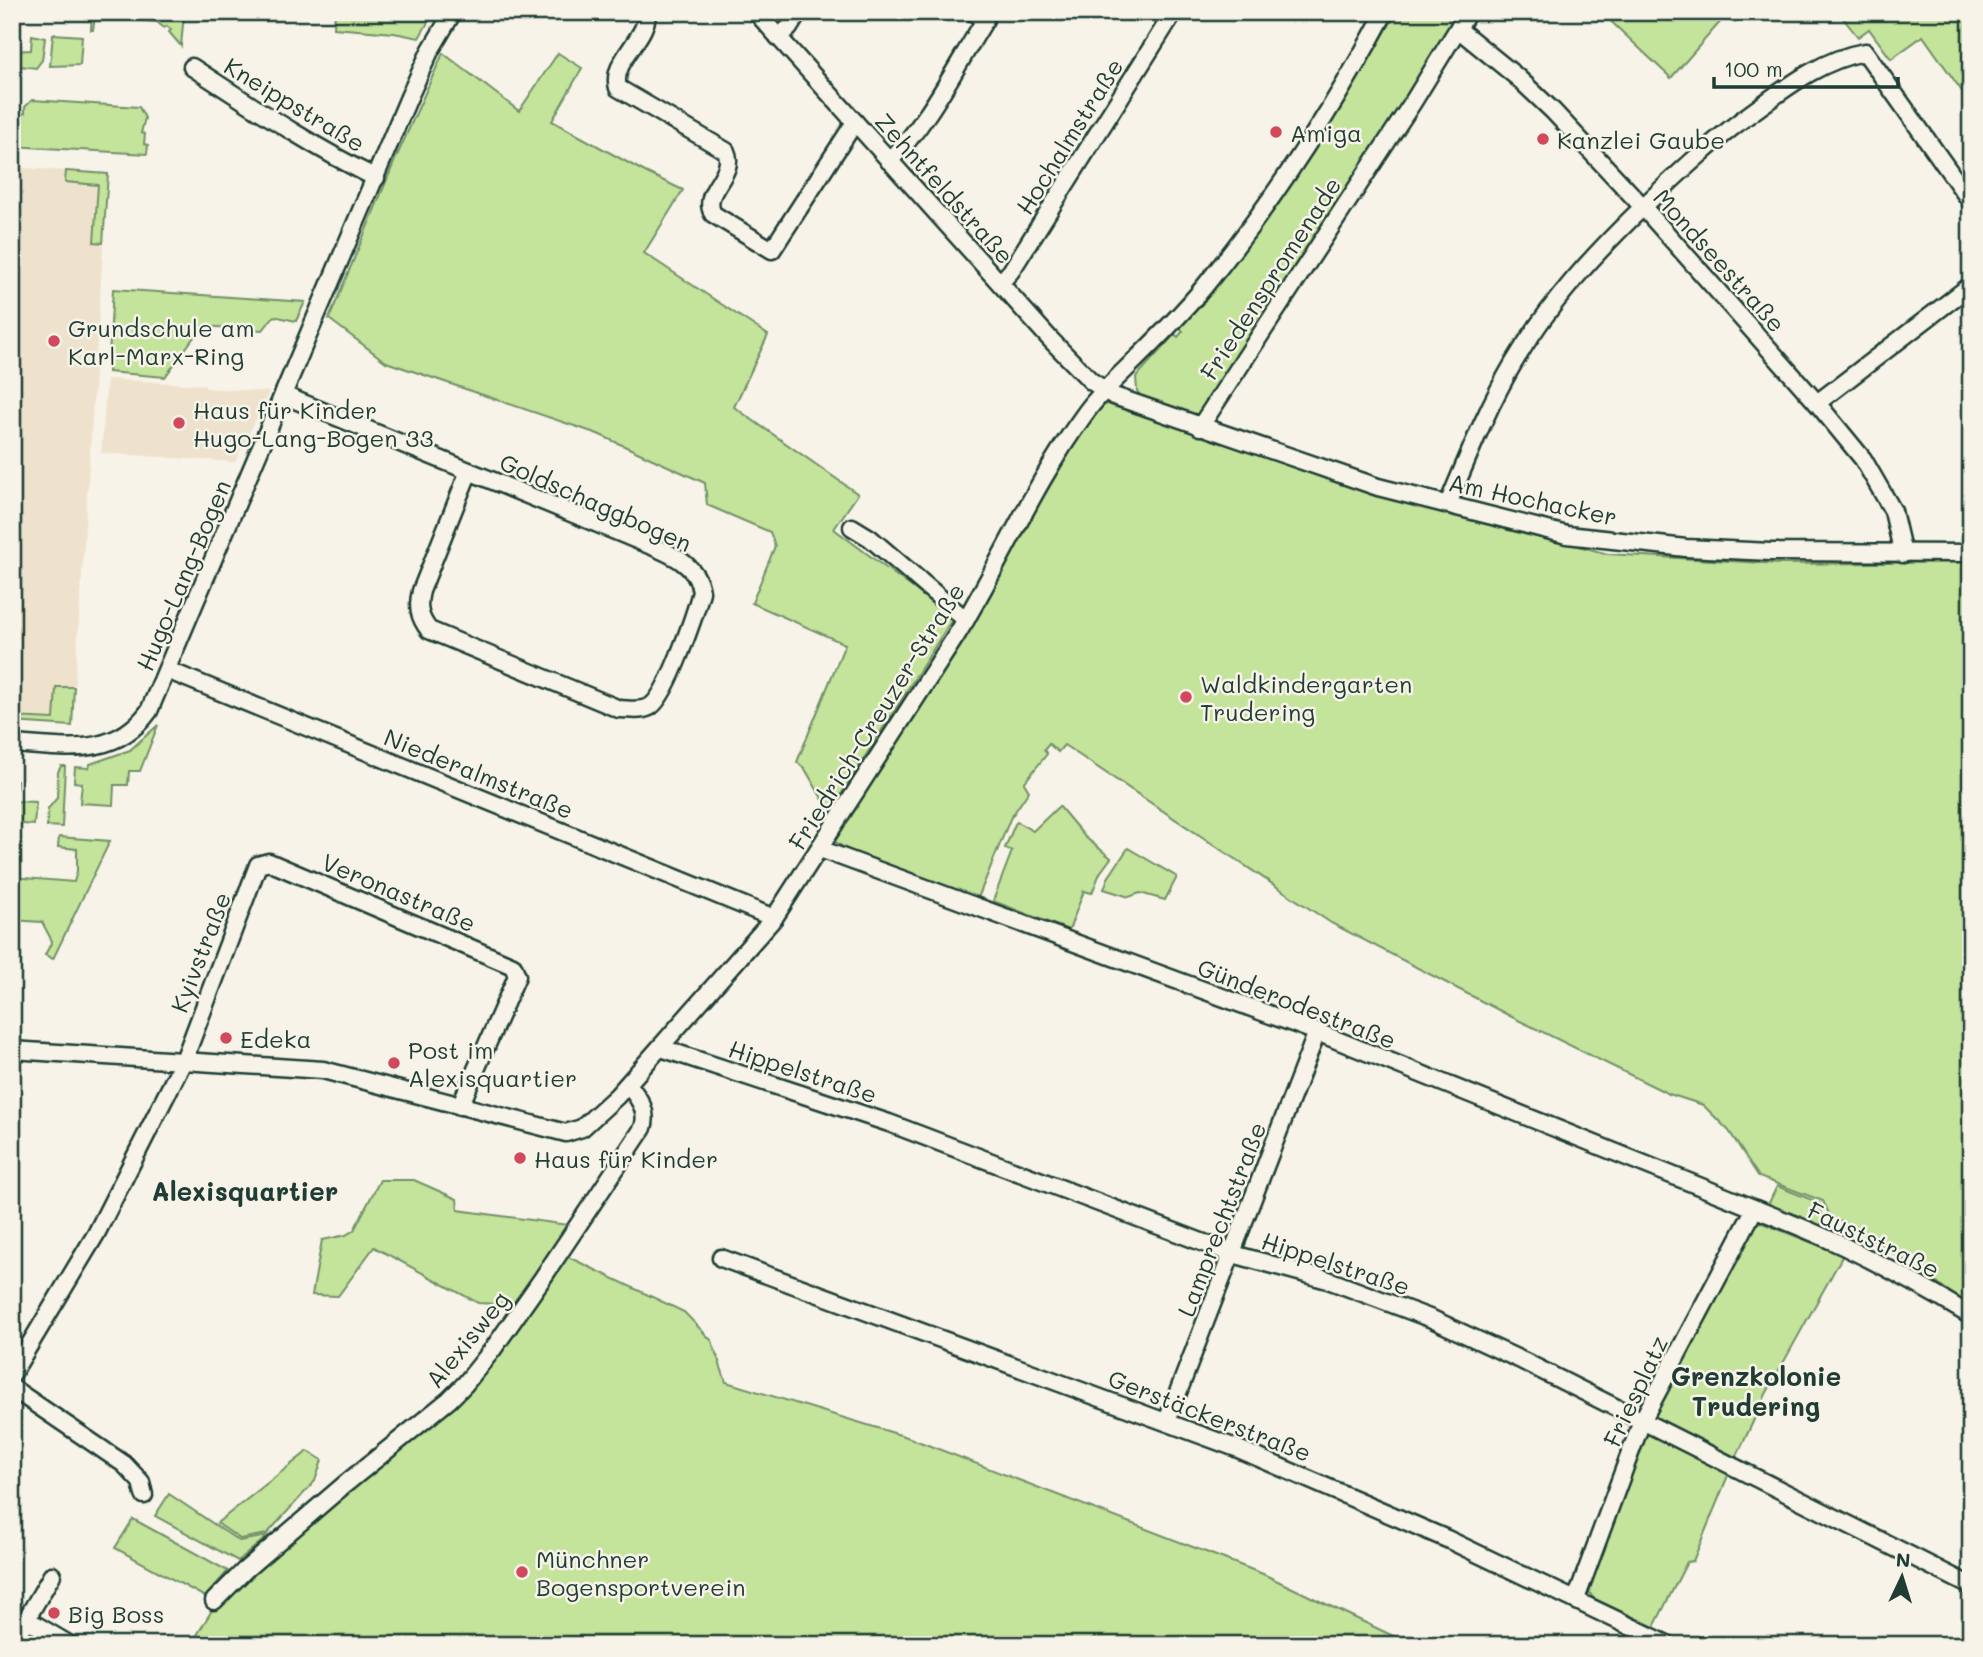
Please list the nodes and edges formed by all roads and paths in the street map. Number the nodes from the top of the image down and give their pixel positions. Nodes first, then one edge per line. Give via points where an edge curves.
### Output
1 (453, 12) edge
2 (647, 12) edge
3 (756, 12) edge
4 (799, 12) edge
5 (973, 12) edge
6 (1174, 12) edge
7 (1385, 12) edge
8 (1468, 12) edge
9 (1458, 29) junction
10 (778, 37) junction
11 (192, 66) dead end
12 (855, 122) junction
13 (889, 161) junction
14 (376, 178) junction
15 (1971, 202) edge
16 (1643, 207) junction
17 (1000, 283) junction
18 (1971, 285) edge
19 (1103, 391) junction
20 (283, 395) junction
21 (1817, 403) junction
22 (1200, 426) junction
23 (469, 471) junction
24 (1448, 504) junction
25 (852, 527) dead end
26 (1971, 553) edge
27 (1903, 554) junction
28 (966, 620) junction
29 (167, 670) junction
30 (12, 744) edge
31 (820, 849) junction
32 (262, 862) joint
33 (774, 918) junction
34 (1317, 1032) junction
35 (661, 1048) junction
36 (12, 1050) edge
37 (184, 1060) junction
38 (628, 1084) junction
39 (460, 1106) junction
40 (1754, 1210) junction
41 (1233, 1254) junction
42 (721, 1258) dead end
43 (1971, 1316) edge
44 (12, 1374) edge
45 (12, 1388) edge
46 (1167, 1421) junction
47 (1642, 1421) junction
48 (144, 1495) dead end
49 (52, 1575) dead end
50 (1971, 1586) edge
51 (1576, 1599) junction
52 (214, 1601) dead end
53 (26, 1619) junction
54 (12, 1643) edge
55 (70, 1645) edge
56 (1669, 1645) edge

1 - 14 street, Hugo-Lang-Bogen via 430,51
2 - 12 street via 645,25 617,75 618,88 726,151 729,167 712,196 710,209 772,250
3 - 10 street, Zehntfeldstraße
4 - 10 street
5 - 13 street via 985,20 926,116
6 - 17 street, Hochalmstraße
7 - 19 street, Friedenspromenade via 1334,102 1264,208 1203,289
8 - 9 street, Friedenspromenade
9 - 16 street, Mondseestraße via 1517,76
9 - 22 street, Friedenspromenade
10 - 12 street, Zehntfeldstraße
11 - 14 street, Kneippstraße via 322,150
12 - 13 street, Zehntfeldstraße
13 - 17 street, Zehntfeldstraße
14 - 20 street, Hugo-Lang-Bogen
15 - 16 street via 1865,52 1843,56 1791,84 1701,152
16 - 21 street, Mondseestraße
16 - 24 street via 1580,272 1513,363
17 - 19 street, Zehntfeldstraße
18 - 21 street
19 - 22 street, Am Hochacker
19 - 28 street, Friedrich-Creuzer-Straße via 1022,513
20 - 23 street, Goldschaggbogen
20 - 29 street, Hugo-Lang-Bogen
21 - 27 street, Mondseestraße via 1863,459 1893,511
22 - 24 street, Am Hochacker via 1378,487
23 - 23 street, Goldschaggbogen via 648,545 693,571 701,592 698,602 662,694 651,706 619,709 429,630 420,619 421,592
24 - 27 street, Am Hochacker via 1567,535 1629,543
25 - 28 street
26 - 27 street, Am Hochacker
28 - 31 street, Friedrich-Creuzer-Straße
29 - 30 street, Hugo-Lang-Bogen via 149,711 120,738 85,747
29 - 33 street, Niederalmstraße
31 - 33 street, Friedrich-Creuzer-Straße
31 - 34 street, Günderodestraße
32 - 37 street, Kyivstraße
32 - 39 street, Veronastraße via 513,965 517,976
33 - 35 street, Friedrich-Creuzer-Straße
34 - 40 street, Günderodestraße
34 - 41 street, Lamprechtstraße
35 - 38 street, Friedrich-Creuzer-Straße
35 - 41 street, Hippelstraße via 889,1124
36 - 37 street
37 - 39 street via 323,1070
37 - 44 street, Kyivstraße via 96,1234
38 - 39 street, Friedrich-Creuzer-Straße via 575,1132
38 - 52 street, Alexisweg via 644,1107 643,1128 493,1349 449,1400 344,1485
40 - 43 street, Fauststraße via 1847,1246
40 - 47 street, Friesplatz
41 - 46 street, Lamprechtstraße
41 - 47 street, Hippelstraße via 1328,1280 1432,1319
42 - 46 street, Gerstäckerstraße
45 - 48 street via 124,1464 141,1482
46 - 51 street, Gerstäckerstraße via 1319,1482
47 - 50 street, Hippelstraße
47 - 51 street, Friesplatz
49 - 53 street
51 - 56 street, Gerstäckerstraße
53 - 54 street
53 - 55 street

